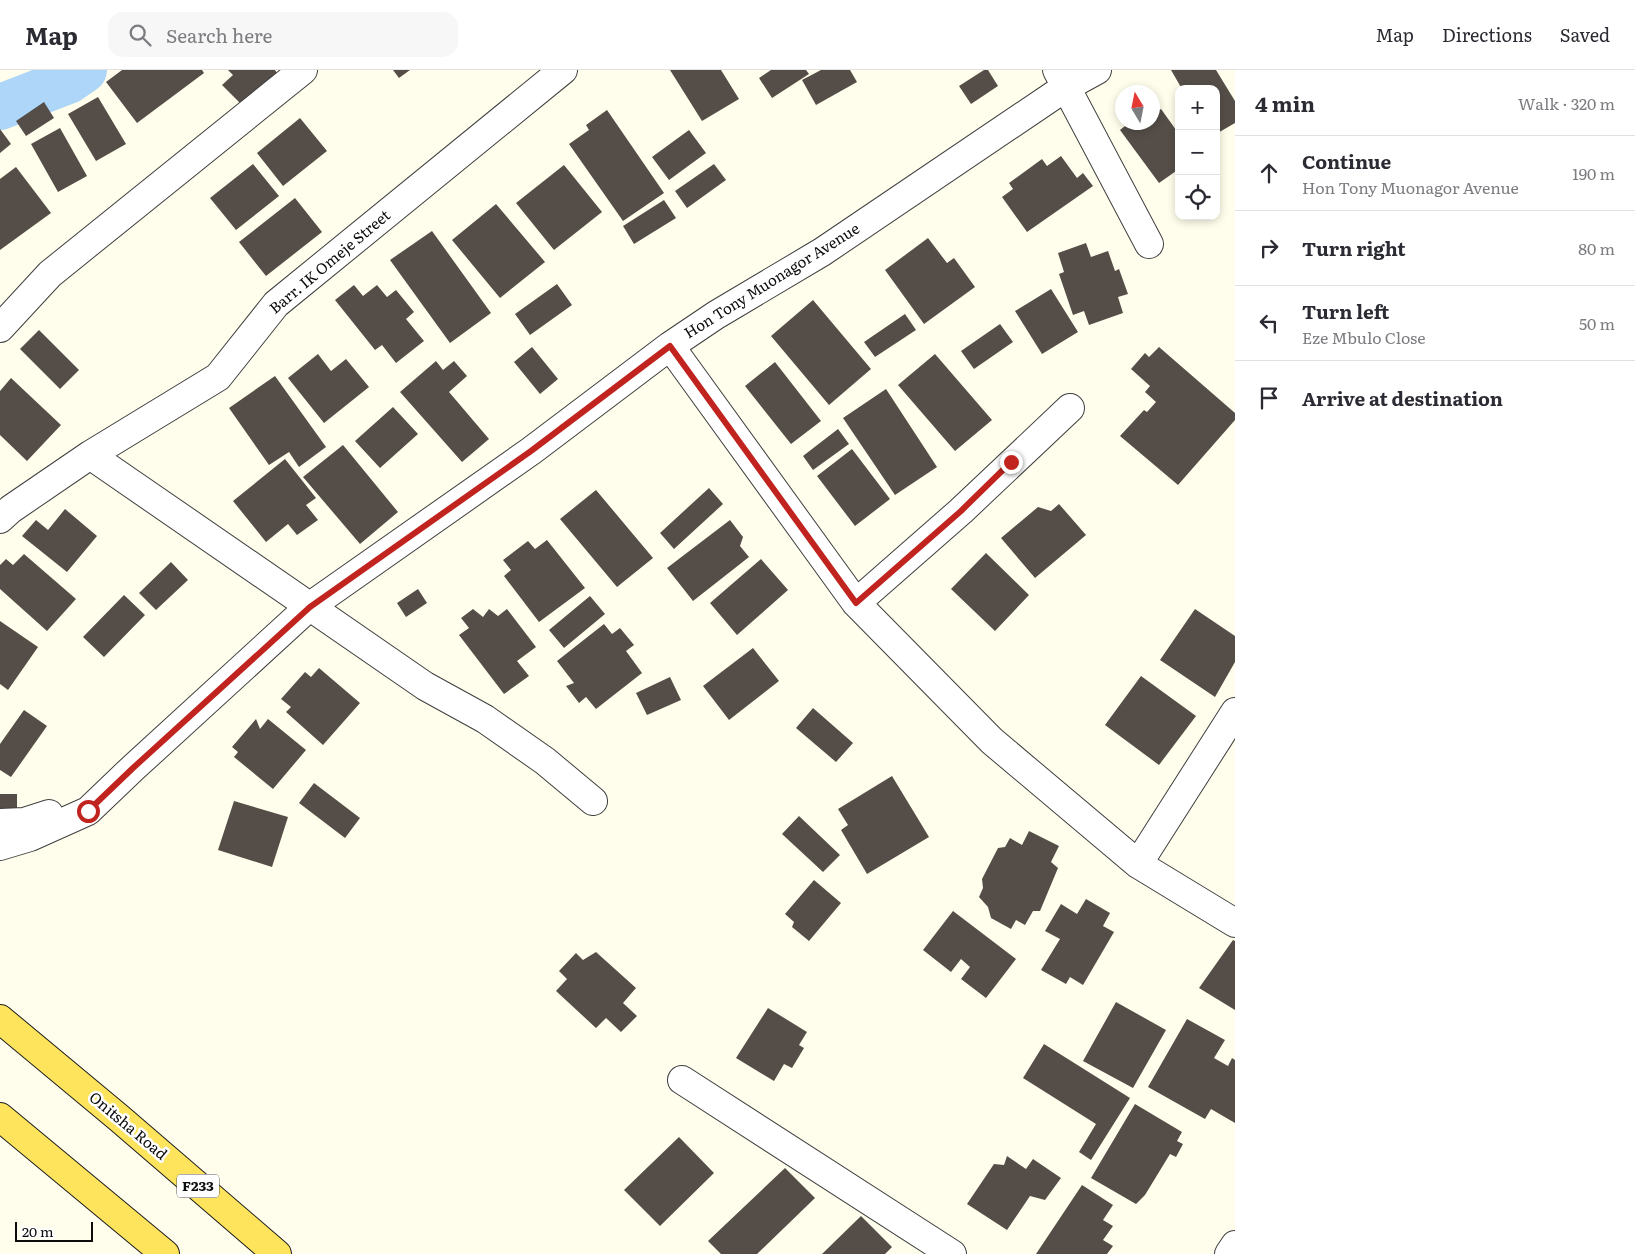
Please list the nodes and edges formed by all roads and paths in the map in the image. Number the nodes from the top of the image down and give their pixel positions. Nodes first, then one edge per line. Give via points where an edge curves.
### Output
1 (304, 70) edge
2 (563, 70) edge
3 (1097, 70) edge
4 (1062, 79) edge
5 (1149, 244) dead end
6 (0, 328) edge
7 (670, 346) junction
8 (1070, 408) dead end
9 (90, 455) junction
10 (0, 519) edge
11 (856, 603) junction
12 (310, 607) junction
13 (1235, 712) edge
14 (594, 801) dead end
15 (88, 811) junction
16 (0, 823) edge
17 (0, 846) edge
18 (1138, 864) junction
19 (1235, 923) edge
20 (0, 1019) edge
21 (682, 1080) dead end
22 (0, 1117) edge
23 (1235, 1244) edge
24 (165, 1254) edge
25 (276, 1254) edge
26 (952, 1254) edge
27 (1229, 1254) edge

1 - 6 street via 50,274
2 - 9 street, Barr. IK Omeje Street via 276,304 218,377
3 - 4 street, Hon Tony Muonagor Avenue
4 - 5 street
4 - 7 street, Hon Tony Muonagor Avenue via 822,252
7 - 11 street
7 - 12 street, Hon Tony Muonagor Avenue via 531,451
8 - 11 street via 961,511
9 - 10 street, Barr. IK Omeje Street
9 - 12 street
11 - 18 street via 992,742
12 - 14 street via 425,686 485,719 545,761
12 - 15 street, Hon Tony Muonagor Avenue
13 - 18 street
15 - 16 street via 46,814 24,822
15 - 17 street, Hon Tony Muonagor Avenue via 30,837
18 - 19 street
20 - 25 main road, Onitsha Road / F233
21 - 26 street
22 - 24 main road
23 - 27 street

